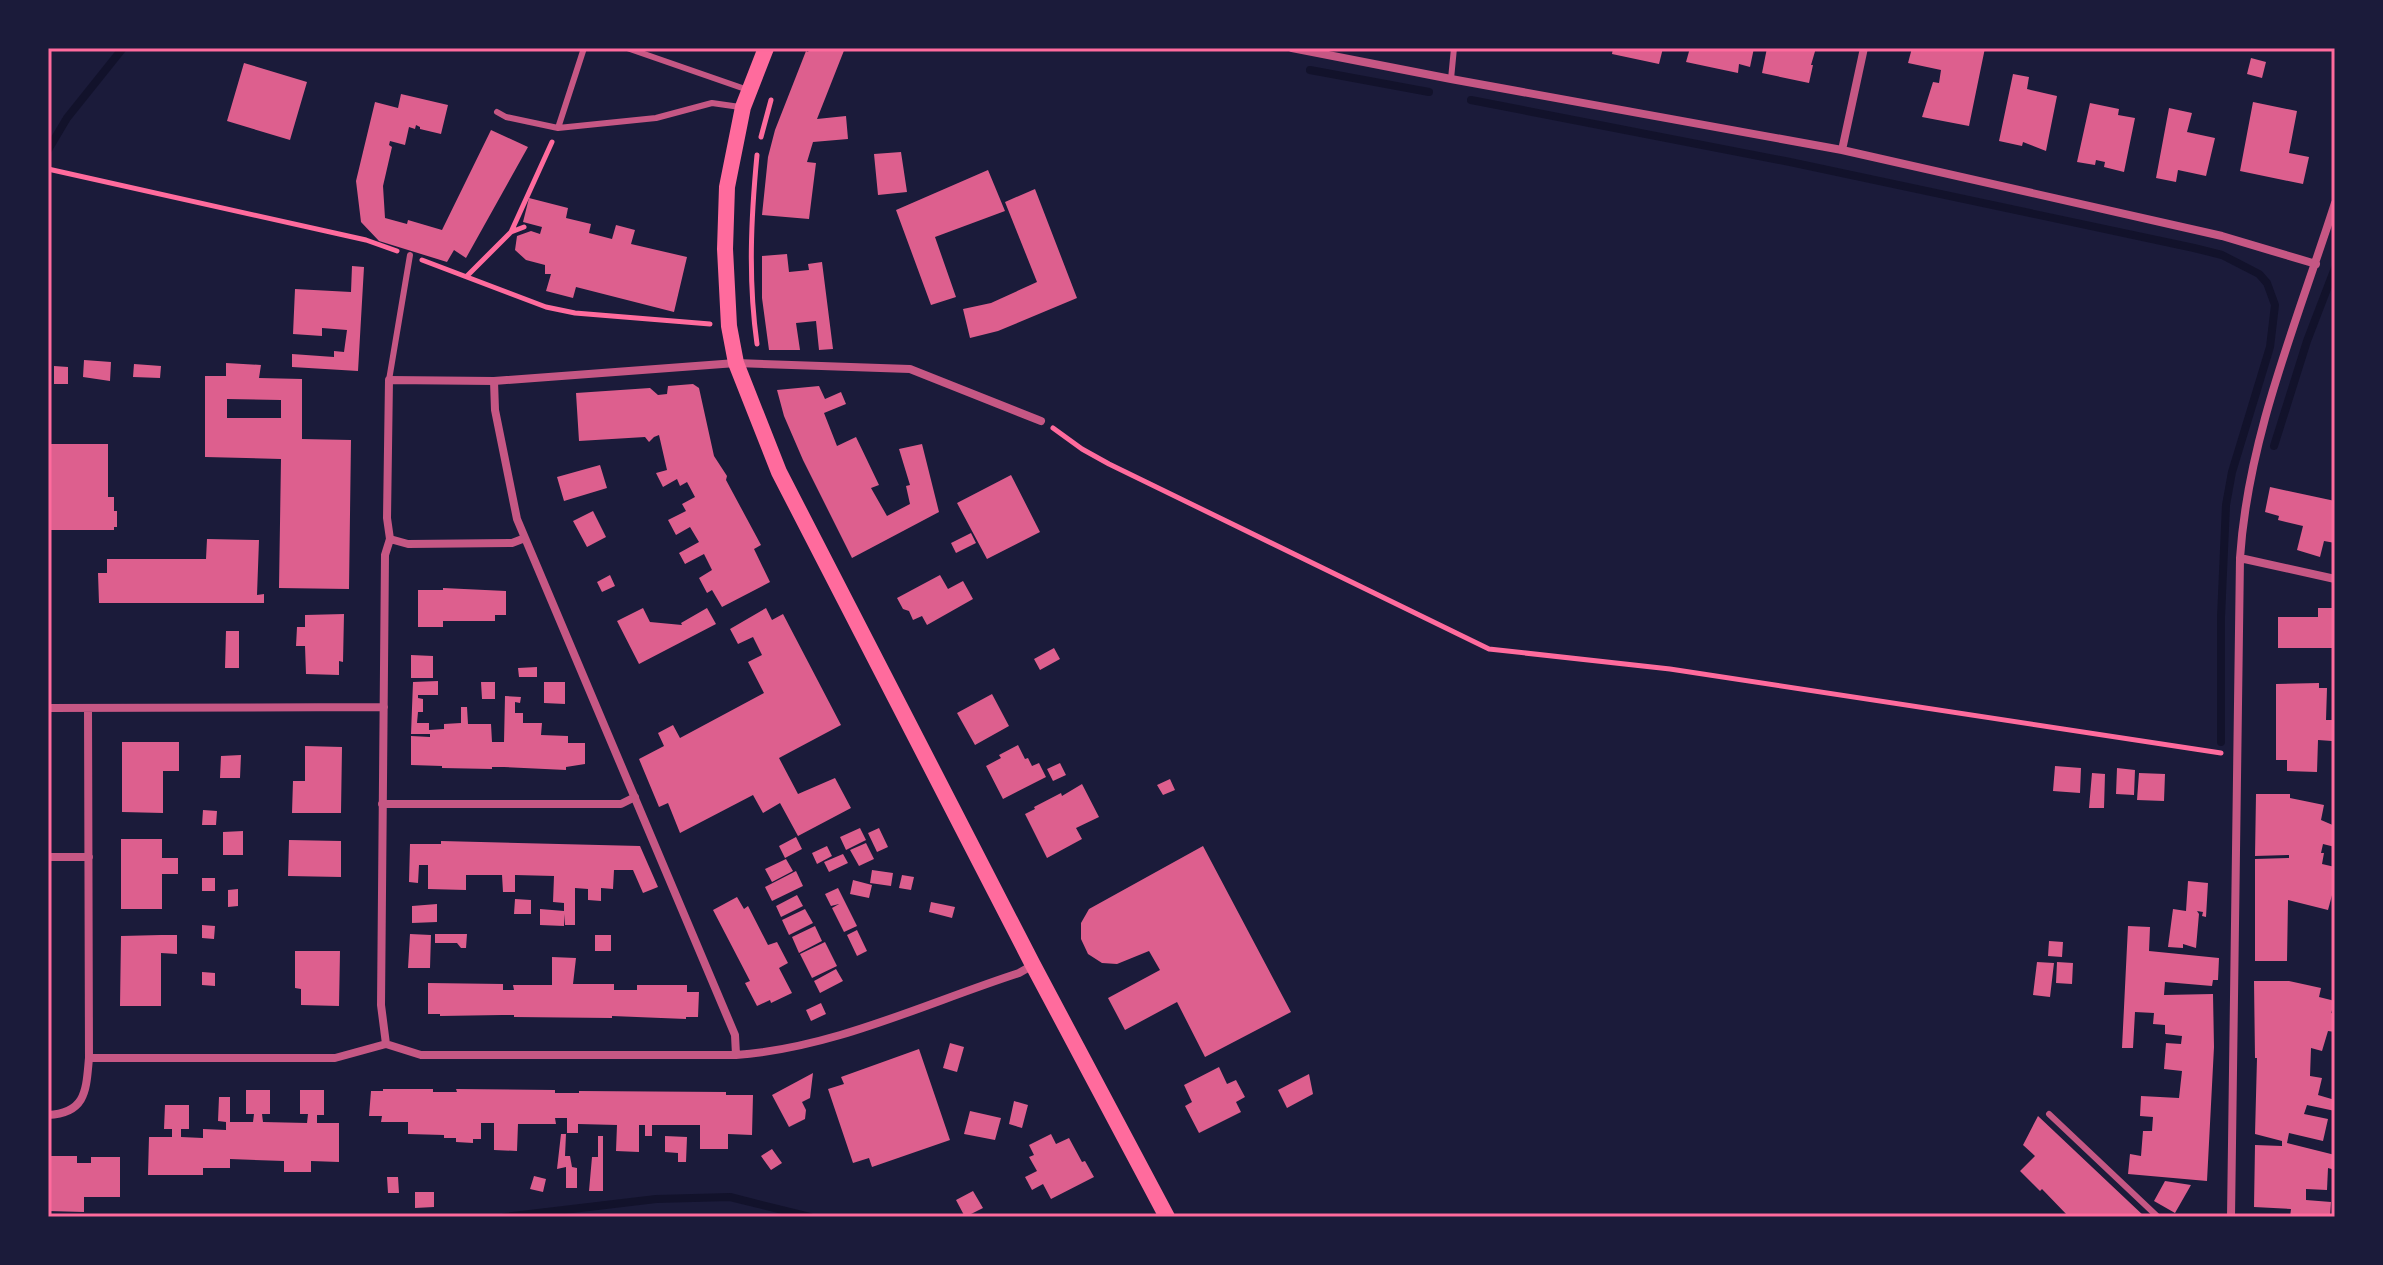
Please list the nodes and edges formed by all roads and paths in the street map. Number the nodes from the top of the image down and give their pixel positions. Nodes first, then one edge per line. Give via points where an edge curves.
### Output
1 (584, 48) edge
2 (627, 48) edge
3 (766, 48) edge
4 (1292, 48) edge
5 (1454, 48) edge
6 (1864, 48) edge
7 (1451, 79) junction
8 (749, 91) junction
9 (773, 91) dead end
10 (743, 107) junction
11 (497, 112) dead end
12 (558, 128) junction
13 (761, 140) dead end
14 (1842, 150) junction
15 (758, 151) dead end
16 (548, 152) dead end
17 (48, 169) edge
18 (2335, 203) edge
19 (524, 227) dead end
20 (511, 232) junction
21 (410, 255) junction
22 (2316, 264) junction
23 (467, 276) junction
24 (712, 324) dead end
25 (729, 363) junction
26 (759, 363) junction
27 (389, 380) junction
28 (494, 381) junction
29 (1041, 421) joint
30 (525, 538) junction
31 (390, 539) junction
32 (2240, 558) junction
33 (2335, 579) edge
34 (384, 707) junction
35 (48, 708) edge
36 (88, 708) junction
37 (2238, 756) junction
38 (635, 797) junction
39 (382, 804) junction
40 (48, 857) edge
41 (89, 857) junction
42 (1033, 965) junction
43 (386, 1044) junction
44 (736, 1055) junction
45 (89, 1058) junction
46 (2049, 1114) dead end
47 (48, 1115) edge
48 (1167, 1217) edge
49 (2158, 1217) edge
50 (2231, 1217) edge

1 - 12 lane
2 - 8 lane
3 - 8 main road
4 - 7 street
5 - 7 lane
6 - 14 street
7 - 14 street
8 - 10 main road
9 - 13 path
10 - 12 lane via 712,103 656,118
10 - 25 main road via 727,187
11 - 12 lane
14 - 22 street via 2222,236
15 - 26 path via 751,267
16 - 20 path
17 - 21 path via 366,240
18 - 22 street
19 - 20 path
20 - 23 path
21 - 23 path
21 - 27 lane
22 - 32 street via 2252,465
23 - 24 path via 560,310
25 - 26 street
25 - 28 street
25 - 42 main road via 779,472
26 - 29 street via 910,369
27 - 28 street
27 - 31 street
28 - 30 street via 495,410
29 - 37 path via 1109,464 1489,649 1686,671
30 - 31 street via 452,544
30 - 38 street
31 - 34 street via 385,555
32 - 33 street
32 - 37 street
34 - 36 street
34 - 39 street
35 - 36 street
36 - 41 street
37 - 50 street
38 - 39 street via 621,804
38 - 44 street via 735,1035
39 - 43 street via 381,1005
40 - 41 street
41 - 45 street
42 - 44 street via 803,1047
42 - 48 main road
43 - 44 street via 421,1055
43 - 45 street via 335,1058
45 - 47 street via 85,1093 77,1106
46 - 49 lane

